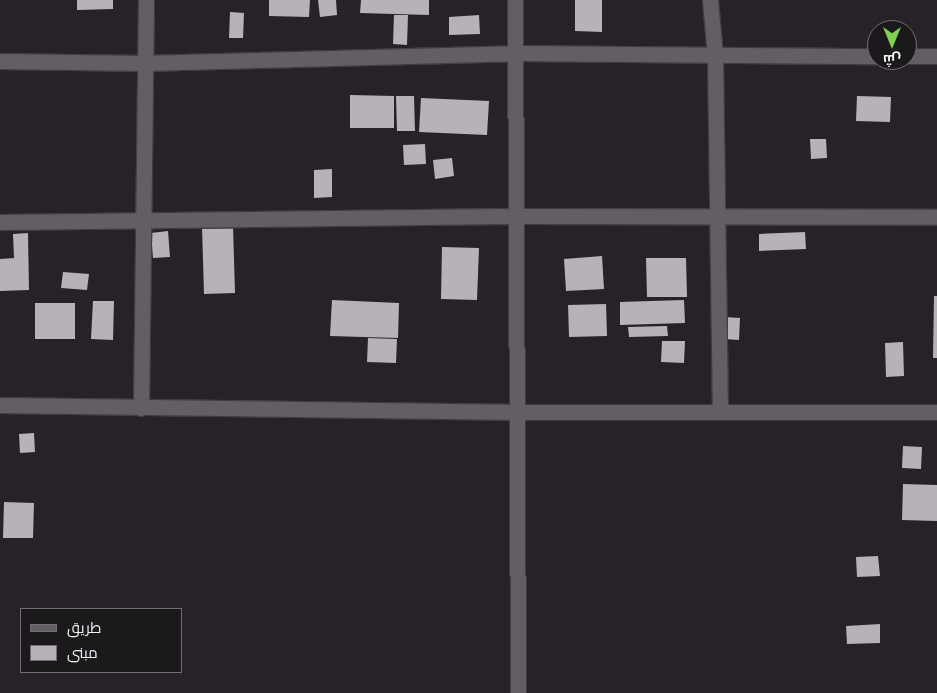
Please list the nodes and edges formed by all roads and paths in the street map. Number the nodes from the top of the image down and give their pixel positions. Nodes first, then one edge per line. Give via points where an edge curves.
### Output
1 (146, 0) edge
2 (515, 0) edge
3 (710, 0) edge
4 (516, 53) junction
5 (715, 56) junction
6 (867, 56) edge
7 (917, 56) edge
8 (937, 56) edge
9 (0, 61) edge
10 (144, 63) junction
11 (515, 216) junction
12 (719, 216) junction
13 (937, 217) edge
14 (141, 221) junction
15 (0, 222) edge
16 (0, 405) edge
17 (141, 408) junction
18 (518, 412) junction
19 (720, 412) junction
20 (937, 412) edge
21 (518, 693) edge

1 - 10 street
2 - 4 street
3 - 5 street
4 - 5 street
4 - 10 street
4 - 11 street
5 - 6 street
5 - 12 street
7 - 8 street
9 - 10 street
10 - 14 street
11 - 12 street
11 - 14 street
11 - 18 street
12 - 13 street
12 - 19 street
14 - 15 street
14 - 17 street
16 - 17 street
17 - 18 street
18 - 19 street
18 - 21 street
19 - 20 street

